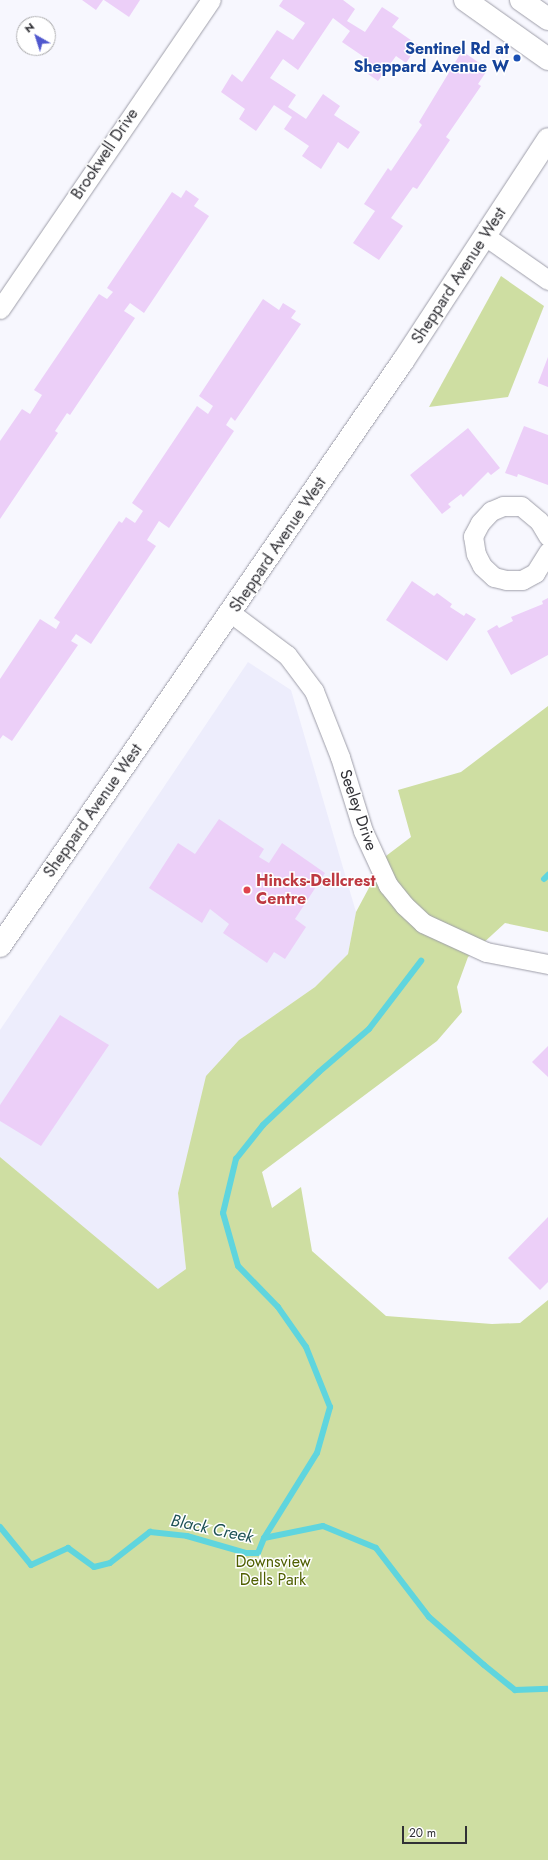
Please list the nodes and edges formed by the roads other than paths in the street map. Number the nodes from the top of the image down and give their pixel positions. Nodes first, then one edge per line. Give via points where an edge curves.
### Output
1 (211, 0) edge
2 (465, 0) edge
3 (521, 0) edge
4 (548, 19) edge
5 (548, 60) edge
6 (548, 139) edge
7 (485, 236) junction
8 (548, 280) edge
9 (0, 309) edge
10 (548, 536) edge
11 (548, 552) edge
12 (231, 613) junction
13 (0, 946) edge
14 (548, 964) edge

1 - 9 street, Brookwell Drive
2 - 5 main road
3 - 4 main road
6 - 7 main road, Sheppard Avenue West
7 - 8 street
7 - 12 main road, Sheppard Avenue West
10 - 11 street via 539,521 521,506 503,506 492,511 480,523 473,536 476,554 482,566 494,577 506,580 522,580 536,573
12 - 13 main road, Sheppard Avenue West
12 - 14 street, Seeley Drive via 287,655 314,691 340,757 363,831 388,885 404,905 423,924 486,952

